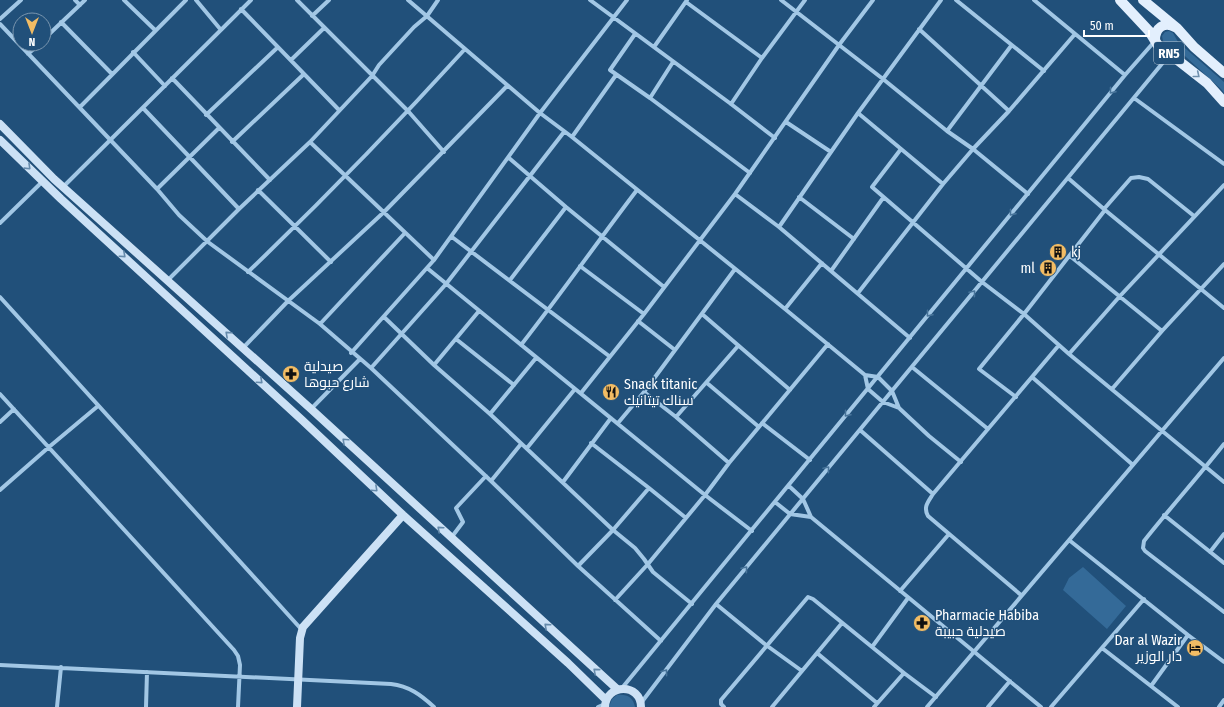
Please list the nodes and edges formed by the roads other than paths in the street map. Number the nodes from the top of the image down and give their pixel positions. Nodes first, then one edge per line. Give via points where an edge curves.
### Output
1 (21, 0) edge
2 (75, 0) edge
3 (85, 0) edge
4 (124, 0) edge
5 (186, 0) edge
6 (196, 0) edge
7 (251, 0) edge
8 (297, 0) edge
9 (329, 0) edge
10 (408, 0) edge
11 (438, 0) edge
12 (590, 0) edge
13 (627, 0) edge
14 (781, 0) edge
15 (805, 0) edge
16 (873, 0) edge
17 (941, 0) edge
18 (956, 0) edge
19 (1034, 0) edge
20 (1120, 0) edge
21 (1143, 0) edge
22 (687, 1) edge
23 (80, 5) junction
24 (241, 10) junction
25 (797, 12) junction
26 (312, 16) junction
27 (427, 16) junction
28 (613, 18) junction
29 (0, 19) edge
30 (62, 22) junction
31 (0, 24) edge
32 (324, 28) junction
33 (1177, 28) junction
34 (920, 29) junction
35 (155, 30) junction
36 (221, 30) junction
37 (52, 31) edge
38 (635, 34) junction
39 (1075, 34) junction
40 (1155, 40) junction
41 (839, 45) junction
42 (1011, 46) junction
43 (654, 47) junction
44 (277, 48) junction
45 (465, 49) junction
46 (133, 52) junction
47 (28, 54) joint
48 (1170, 54) junction
49 (762, 58) junction
50 (290, 60) junction
51 (673, 62) junction
52 (1044, 71) junction
53 (1224, 73) edge
54 (112, 74) junction
55 (304, 74) junction
56 (616, 75) junction
57 (1125, 75) junction
58 (372, 76) junction
59 (172, 78) junction
60 (883, 79) junction
61 (165, 86) junction
62 (507, 86) junction
63 (981, 86) junction
64 (650, 98) junction
65 (1134, 98) junction
66 (1224, 102) edge
67 (731, 104) junction
68 (80, 107) junction
69 (143, 108) junction
70 (339, 110) junction
71 (1009, 111) junction
72 (408, 112) junction
73 (540, 113) junction
74 (858, 113) junction
75 (206, 115) junction
76 (786, 122) junction
77 (0, 124) edge
78 (219, 128) junction
79 (947, 131) junction
80 (564, 132) junction
81 (572, 137) junction
82 (775, 138) junction
83 (111, 139) junction
84 (0, 140) edge
85 (232, 142) junction
86 (310, 142) junction
87 (901, 149) junction
88 (973, 149) junction
89 (444, 152) junction
90 (831, 152) junction
91 (190, 158) junction
92 (509, 158) junction
93 (1224, 164) edge
94 (750, 173) junction
95 (346, 176) junction
96 (530, 176) junction
97 (1068, 178) junction
98 (270, 180) junction
99 (43, 181) junction
100 (943, 184) junction
101 (1224, 185) edge
102 (63, 187) junction
103 (158, 189) junction
104 (258, 190) junction
105 (638, 190) junction
106 (735, 194) junction
107 (1028, 194) junction
108 (799, 197) junction
109 (883, 198) junction
110 (566, 207) junction
111 (239, 209) junction
112 (1104, 209) junction
113 (384, 212) junction
114 (1194, 216) junction
115 (914, 222) junction
116 (0, 223) edge
117 (295, 226) junction
118 (779, 227) junction
119 (405, 233) junction
120 (601, 236) junction
121 (452, 237) junction
122 (699, 240) junction
123 (854, 240) junction
124 (208, 242) junction
125 (471, 250) junction
126 (1159, 254) junction
127 (1070, 256) junction
128 (434, 260) junction
129 (331, 262) junction
130 (822, 263) junction
131 (1224, 264) edge
132 (580, 266) junction
133 (427, 268) junction
134 (735, 269) junction
135 (966, 269) junction
136 (831, 271) junction
137 (248, 272) junction
138 (168, 280) junction
139 (510, 280) junction
140 (982, 282) junction
141 (446, 284) junction
142 (664, 287) junction
143 (1202, 289) junction
144 (858, 293) junction
145 (1120, 296) junction
146 (0, 297) edge
147 (288, 301) junction
148 (1224, 308) edge
149 (785, 309) junction
150 (549, 310) junction
151 (479, 311) junction
152 (644, 314) junction
153 (702, 314) junction
154 (1024, 314) junction
155 (384, 317) junction
156 (638, 320) junction
157 (320, 324) junction
158 (1162, 331) junction
159 (401, 333) junction
160 (910, 338) junction
161 (456, 339) junction
162 (828, 344) junction
163 (521, 345) junction
164 (1059, 345) junction
165 (738, 346) junction
166 (243, 348) junction
167 (675, 350) junction
168 (351, 353) junction
169 (1070, 354) junction
170 (609, 356) junction
171 (536, 358) junction
172 (1224, 358) edge
173 (360, 359) junction
174 (1220, 362) junction
175 (434, 365) junction
176 (1224, 366) edge
177 (912, 367) junction
178 (371, 368) junction
179 (865, 376) junction
180 (878, 377) junction
181 (1032, 377) junction
182 (707, 383) junction
183 (514, 385) junction
184 (575, 389) junction
185 (868, 389) junction
186 (1112, 389) junction
187 (790, 390) junction
188 (892, 391) junction
189 (644, 392) junction
190 (580, 393) junction
191 (0, 394) edge
192 (1016, 397) junction
193 (883, 402) junction
194 (98, 406) junction
195 (898, 408) junction
196 (14, 409) junction
197 (311, 410) junction
198 (490, 414) junction
199 (676, 417) junction
200 (611, 418) junction
201 (0, 422) edge
202 (618, 423) junction
203 (760, 425) junction
204 (988, 429) junction
205 (860, 430) junction
206 (1162, 430) junction
207 (591, 443) junction
208 (521, 444) junction
209 (1224, 444) edge
210 (49, 447) junction
211 (527, 448) junction
212 (810, 460) junction
213 (961, 462) junction
214 (729, 463) junction
215 (1133, 465) junction
216 (1206, 467) junction
217 (486, 476) junction
218 (491, 481) junction
219 (564, 482) junction
220 (1224, 482) edge
221 (788, 486) junction
222 (649, 488) junction
223 (0, 490) edge
224 (933, 494) junction
225 (705, 495) junction
226 (803, 499) junction
227 (775, 502) junction
228 (790, 514) junction
229 (403, 515) junction
230 (1164, 515) junction
231 (811, 517) junction
232 (686, 518) junction
233 (613, 530) junction
234 (752, 530) junction
235 (949, 534) junction
236 (1224, 534) edge
237 (451, 538) junction
238 (1070, 540) junction
239 (1210, 552) junction
240 (1224, 563) edge
241 (648, 564) junction
242 (578, 566) junction
243 (900, 591) junction
244 (1021, 596) junction
245 (908, 598) junction
246 (1144, 599) junction
247 (615, 600) junction
248 (692, 604) junction
249 (716, 604) junction
250 (1224, 611) edge
251 (842, 622) junction
252 (302, 630) junction
253 (1188, 635) junction
254 (661, 642) junction
255 (766, 645) junction
256 (872, 647) junction
257 (1102, 648) junction
258 (974, 652) junction
259 (817, 653) junction
260 (1224, 662) edge
261 (0, 665) edge
262 (61, 667) junction
263 (802, 671) junction
264 (147, 672) junction
265 (904, 673) junction
266 (239, 677) junction
267 (298, 680) junction
268 (1010, 681) junction
269 (1151, 686) junction
270 (620, 689) junction
271 (936, 697) junction
272 (1224, 700) edge
273 (877, 703) junction
274 (604, 704) edge
275 (641, 705) edge
276 (57, 707) edge
277 (146, 707) edge
278 (238, 707) edge
279 (297, 707) edge
280 (434, 707) edge
281 (724, 707) edge
282 (772, 707) edge
283 (874, 707) edge
284 (928, 707) edge
285 (988, 707) edge
286 (1041, 707) edge
287 (1051, 707) edge
288 (1178, 707) edge
289 (1219, 707) edge

1 - 29 street
2 - 23 street
3 - 23 street
4 - 35 street
5 - 35 street
6 - 36 street
7 - 24 street
8 - 26 street
9 - 26 street
10 - 27 street
11 - 27 street
12 - 28 street
13 - 28 street
14 - 25 street
15 - 25 street
16 - 41 street
17 - 34 street
18 - 42 street
19 - 39 street
20 - 40 main road, RN5
21 - 33 main road, RN5
22 - 43 street
22 - 49 street
23 - 30 street
24 - 36 street
24 - 44 street
25 - 41 street
25 - 49 street
26 - 32 street
27 - 45 street
27 - 58 street via 379,65
28 - 38 street
28 - 73 street
30 - 37 street
30 - 54 street
31 - 47 street
32 - 50 street
32 - 58 street
33 - 40 main road via 1170,24 1162,26 1156,32
33 - 53 main road, RN5
34 - 60 street
34 - 63 street
35 - 46 street
36 - 59 street
38 - 43 street
38 - 56 street via 610,70
39 - 52 street
39 - 57 street
40 - 48 main road, RN5 via 1159,47
40 - 57 street
41 - 60 street
41 - 76 street
42 - 52 street
42 - 63 street
43 - 51 street
44 - 50 street
44 - 75 street
45 - 62 street
45 - 72 street
46 - 54 street
46 - 61 street
47 - 68 street
48 - 65 street
48 -> 66 main road, RN5 via 1206,83
49 - 67 street
50 - 55 street
51 - 64 street
51 - 67 street
52 - 71 street
54 - 68 street
55 - 70 street
55 - 85 street
56 - 64 street
56 - 81 street
57 -> 107 street
58 - 70 street
58 - 72 street
59 - 61 street
59 - 75 street
60 - 74 street
60 - 79 street
61 - 69 street
62 - 73 street
62 - 89 street
63 - 71 street
63 - 79 street
64 - 94 street
65 - 93 street
65 - 97 street
67 - 82 street
68 - 83 street
69 - 83 street
69 - 91 street
70 - 86 street
71 - 88 street
72 - 89 street
72 - 95 street
73 - 80 street
73 - 92 street
74 - 87 street
74 - 90 street
75 - 78 street
76 - 82 street
76 - 90 street
77 - 102 main road
78 - 85 street
78 - 91 street
79 - 88 street
80 - 81 street
80 - 96 street
81 - 105 street
82 - 94 street
83 - 102 street
83 - 103 street
84 -> 99 main road
85 - 98 street
86 - 95 street
86 - 98 street
87 - 100 street
87 - 109 street via 872,187
88 - 100 street
88 - 107 street
89 - 113 street
90 - 108 street
91 - 103 street
91 - 111 street
92 - 96 street
92 - 121 street
94 - 106 street
95 - 113 street
95 - 117 street
96 - 110 street
96 - 125 street
97 - 112 street
97 - 140 street
98 - 104 street
99 - 116 street
99 -> 229 main road
100 - 115 street
101 - 114 street
102 - 138 main road
103 - 124 street
104 - 111 street
104 - 117 street
105 - 120 street
105 - 122 street
106 - 118 street
106 - 122 street
107 -> 135 street
108 - 118 street
108 - 123 street
109 - 115 street
109 - 123 street
110 - 120 street
110 - 139 street
111 - 124 street
112 - 114 street via 1131,178 1139,177 1148,179
112 - 126 street
112 - 127 street
113 - 119 street
113 - 129 street
114 - 126 street
115 - 135 street
115 - 144 street
117 - 129 street
117 - 137 street
118 - 130 street
119 - 128 street
119 - 157 street
120 - 132 street
120 - 142 street
121 - 125 street
121 - 128 street
122 - 134 street
122 - 142 street
123 - 136 street
124 - 137 street
124 - 138 street
125 - 139 street
125 - 141 street
126 - 143 street
126 - 145 street
127 - 145 street
127 - 154 street
128 - 133 street
129 - 147 street
130 - 136 street
130 - 149 street
131 - 143 street
132 - 150 street
132 - 152 street
133 - 141 street
133 - 155 street
134 - 149 street
134 - 153 street
135 - 140 street
135 -> 160 street
136 - 144 street
137 - 147 street
166 -> 138 main road
139 - 150 street
140 - 154 street
177 -> 140 street
141 - 151 street
141 - 159 street
142 - 152 street
143 - 148 street
143 - 158 street
144 - 160 street
145 - 158 street
145 - 169 street
146 - 194 street
147 - 157 street
147 - 166 street
149 - 162 street
150 - 163 street
150 - 170 street
151 - 161 street
151 - 163 street
152 - 156 street
153 - 165 street
153 - 167 street
154 - 164 street
154 - 192 street via 979,369
155 - 159 street
155 - 168 street
156 - 167 street
156 - 170 street
157 - 168 street
158 - 186 street
159 - 175 street
159 - 178 street
160 - 180 street
161 - 175 street
161 - 183 street
162 - 179 street
162 - 187 street
163 - 171 street
164 - 169 street
164 - 181 street
165 - 182 street
165 - 187 street
166 - 197 main road
167 - 189 street
168 - 173 street
169 - 186 street
170 - 190 street
171 - 183 street
171 - 184 street
172 - 174 street
173 - 178 street
173 - 197 street
174 - 176 street
174 - 206 street
175 - 198 street
177 - 188 street
177 - 204 street
178 - 217 street
179 - 180 street
179 - 185 street
180 - 185 street
180 - 188 street
181 - 192 street
181 - 215 street
182 - 199 street
182 - 203 street
183 - 198 street
184 - 190 street
184 - 211 street
185 - 193 street
185 -> 212 street
186 - 206 street
187 - 203 street
188 - 193 street
188 - 195 street
189 - 199 street
189 - 202 street
190 - 200 street
191 - 196 street
192 - 204 street
193 - 195 street
193 - 205 street
194 - 210 street
194 - 252 street
195 - 213 street
196 - 201 street
196 - 210 street
237 -> 197 main road
198 - 208 street
199 - 214 street
200 - 202 street
200 - 207 street
202 - 225 street
203 - 212 street
203 - 214 street
204 - 213 street
205 - 224 street
226 -> 205 street
206 - 215 street
206 - 216 street
207 - 219 street
207 - 222 street
208 - 211 street
208 - 218 street
209 - 216 street
210 - 223 street
210 - 266 street via 234,650 239,659
211 - 219 street
212 - 221 street
213 - 224 street
214 - 225 street
215 - 238 street
216 - 220 street
216 - 230 street
217 - 218 street
217 - 237 street via 456,508 463,522
218 - 242 street
219 - 233 street
221 - 226 street
221 - 227 street
222 - 232 street
222 - 233 street
224 - 235 street via 925,506 926,513
225 - 232 street
225 - 234 street
226 - 228 street
226 - 231 street
227 - 228 street
227 - 234 street
228 - 231 street
249 -> 228 street
229 - 252 main road
229 - 274 main road via 568,664
230 - 239 street
230 - 250 street via 1144,541 1143,548
231 - 243 street
232 - 241 street
233 - 241 street via 635,548
233 - 242 street
234 - 248 street
235 - 243 street
235 - 244 street
236 - 239 street
270 -> 237 main road
238 - 244 street
238 - 246 street
239 - 240 street
241 - 247 street
241 - 248 street via 653,572
242 - 247 street
243 - 245 street
244 - 258 street
245 - 256 street
245 - 258 street
246 - 253 street
246 - 257 street
247 - 254 street
248 - 254 street
249 - 255 street
275 -> 249 street
251 - 255 street via 813,598 808,597
251 - 256 street
251 - 259 street
252 - 267 main road
253 - 260 street
253 - 269 street
254 - 270 street
255 - 263 street
255 - 281 street via 721,700
256 - 265 street
257 - 269 street
257 - 287 street
258 - 268 street
258 - 271 street
259 - 263 street
259 - 273 street
261 - 262 street
262 - 264 street
262 - 276 street
263 - 282 street
264 - 266 street
264 - 277 street
265 - 271 street
265 - 273 street
266 - 267 street
266 - 278 street
267 - 279 main road
267 - 280 street via 398,685 417,692
268 - 285 street
268 - 286 street
269 - 288 street
270 - 274 main road via 613,692
270 - 275 main road via 627,689 636,694
271 - 284 street
272 - 289 street
273 - 283 street

